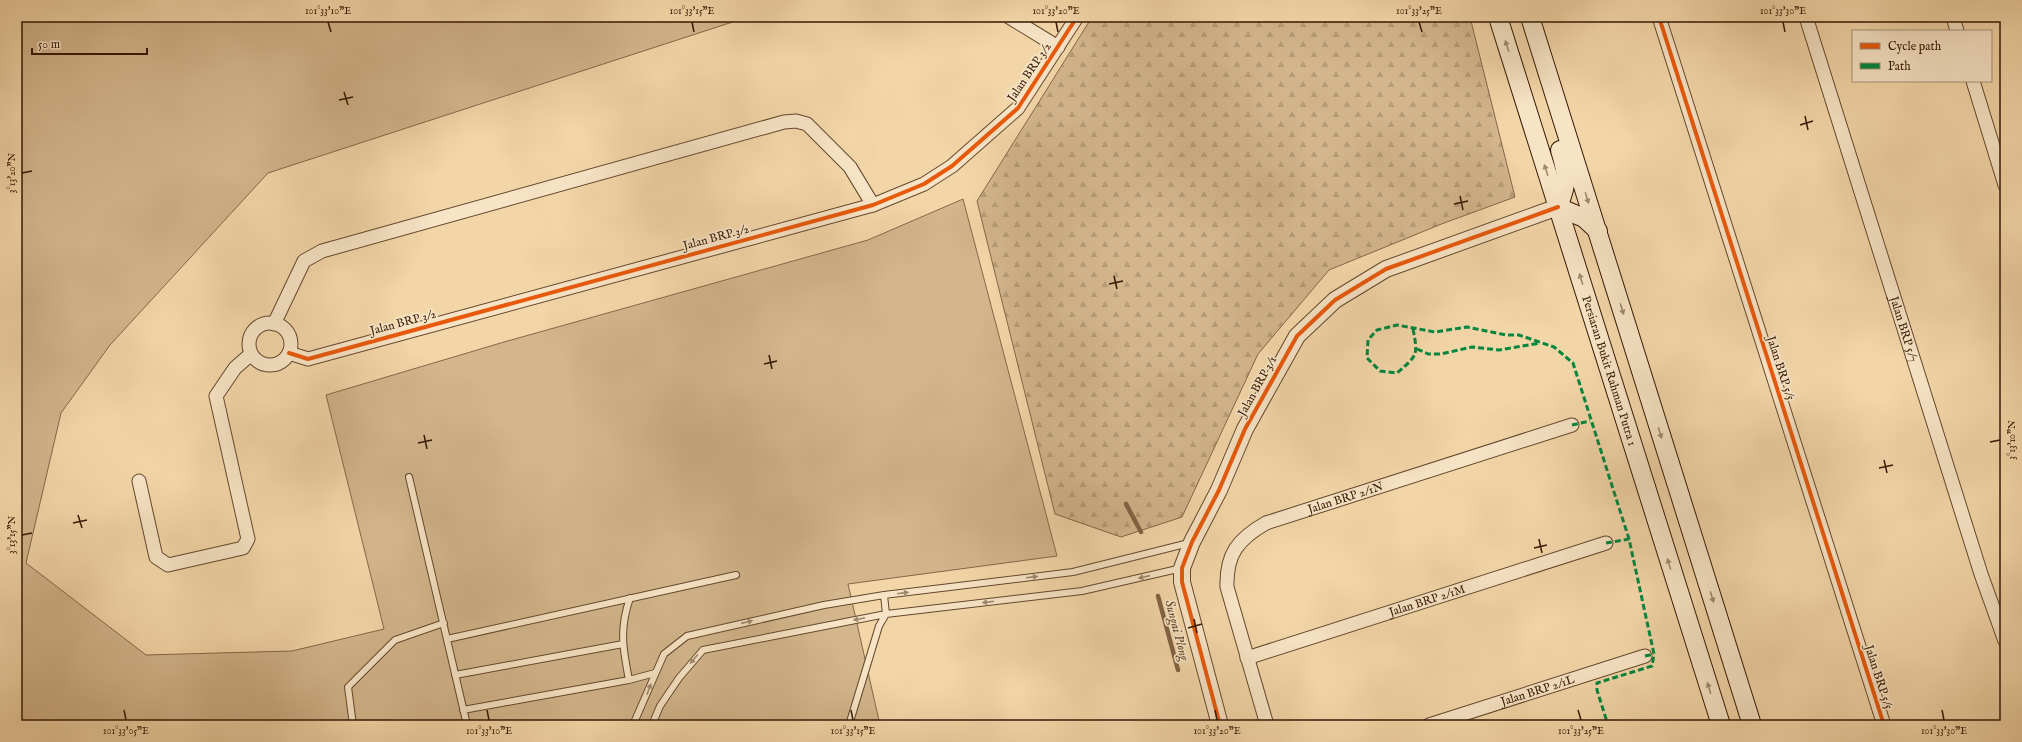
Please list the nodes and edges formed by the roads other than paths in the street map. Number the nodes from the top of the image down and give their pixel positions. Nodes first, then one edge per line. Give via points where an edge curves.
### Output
1 (1009, 17) edge
2 (1077, 17) edge
3 (1498, 17) edge
4 (1530, 17) edge
5 (1659, 17) edge
6 (1806, 17) edge
7 (1953, 17) edge
8 (1957, 30) edge
9 (1058, 47) junction
10 (1546, 68) junction
11 (1973, 82) edge
12 (2005, 186) edge
13 (873, 204) junction
14 (1558, 207) junction
15 (1598, 231) junction
16 (274, 324) junction
17 (289, 353) junction
18 (251, 354) junction
19 (1572, 425) dead end
20 (409, 477) dead end
21 (139, 480) dead end
22 (1192, 542) junction
23 (1606, 543) dead end
24 (1182, 568) junction
25 (736, 575) dead end
26 (884, 595) junction
27 (630, 598) junction
28 (886, 614) junction
29 (444, 623) junction
30 (447, 639) junction
31 (2005, 640) edge
32 (622, 644) junction
33 (1645, 656) dead end
34 (1247, 658) junction
35 (655, 673) junction
36 (455, 675) junction
37 (629, 680) junction
38 (463, 710) junction
39 (1218, 722) edge
40 (354, 725) edge
41 (467, 725) edge
42 (633, 725) edge
43 (652, 725) edge
44 (849, 725) edge
45 (1267, 725) edge
46 (1429, 725) edge
47 (1721, 725) edge
48 (1752, 725) edge
49 (1884, 725) edge

1 - 9 street
2 - 9 street, Jalan BRP 3/2
14 -> 3 main road, Persiaran Bukit Rahman Putra 1
4 - 10 main road
5 - 49 street, Jalan BRP 5/5
6 - 31 street, Jalan BRP 5/7 via 1981,574
7 - 8 street
9 - 13 street, Jalan BRP 3/2 via 1018,108 952,166 924,184
10 - 14 main road via 1542,92 1566,170 1566,188
10 -> 15 main road
11 - 12 street
13 - 16 street via 850,167 807,124 796,121 784,122 322,251 304,261
13 - 17 street, Jalan BRP 3/2 via 308,359
14 - 15 main road via 1584,218
14 - 22 street, Jalan BRP 3/1 via 1386,269 1330,305 1297,336 1245,429 1219,490
47 -> 14 main road, Persiaran Bukit Rahman Putra 1
15 -> 48 main road
16 - 17 street via 287,332 291,343
16 - 18 street via 261,325 251,334
17 - 18 street via 285,359 273,365 260,363
18 - 21 street via 236,368 216,396 248,539 243,548 168,566 156,557
19 - 34 street, Jalan BRP 2/1N via 1266,524 1252,531 1241,541 1232,555 1227,570 1227,587
20 - 29 lane
22 - 24 street, Jalan BRP 3/1
26 -> 22 lane via 1073,572
23 - 34 street, Jalan BRP 2/1M
24 -> 28 lane via 1082,591
24 - 39 street, Jalan BRP 3/1 via 1182,582
25 - 27 lane
26 - 28 lane
35 -> 26 lane via 664,654 687,636 824,605
27 - 30 lane
27 - 32 lane via 622,625
28 -> 43 lane via 702,650 660,706
28 - 44 lane via 879,626
29 - 30 lane
29 - 40 lane via 395,640 348,687
30 - 36 lane
32 - 36 lane
32 - 37 lane
33 - 46 street, Jalan BRP 2/1L
34 - 45 street, Jalan BRP 2/1N
35 - 37 lane
42 -> 35 lane
36 - 38 lane
37 - 38 lane
38 - 41 lane

